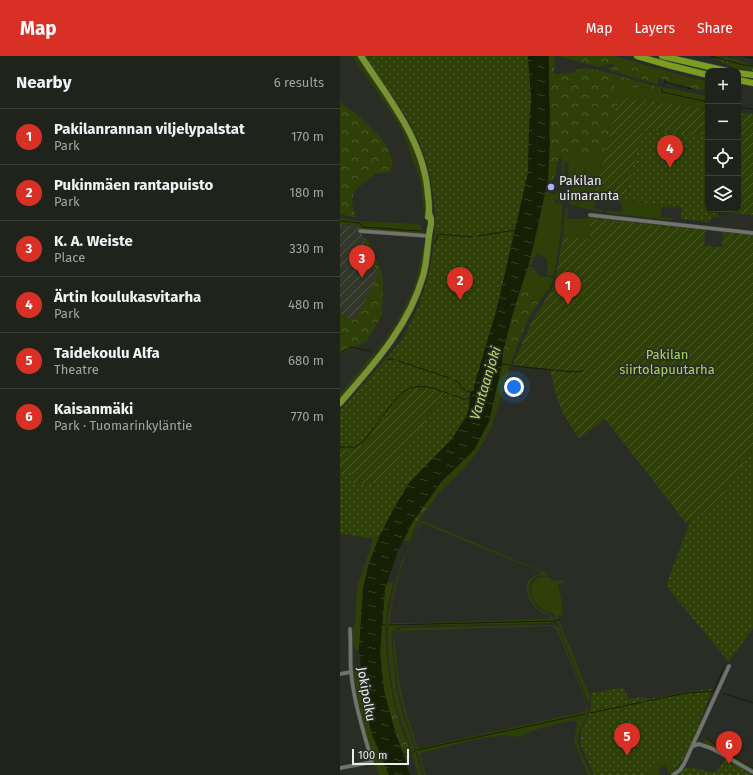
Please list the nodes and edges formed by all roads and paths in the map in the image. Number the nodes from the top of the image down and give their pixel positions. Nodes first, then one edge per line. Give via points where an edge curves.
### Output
1 (361, 56) edge
2 (637, 56) edge
3 (662, 56) edge
4 (714, 68) edge
5 (741, 73) edge
6 (705, 74) edge
7 (753, 75) edge
8 (741, 81) edge
9 (753, 83) edge
10 (590, 215) dead end
11 (360, 231) dead end
12 (753, 232) edge
13 (429, 236) junction
14 (340, 403) edge
15 (350, 629) dead end
16 (729, 666) dead end
17 (351, 672) junction
18 (340, 674) edge
19 (693, 746) junction
20 (340, 768) edge
21 (753, 772) edge
22 (674, 775) edge

1 - 13 main road via 397,109 414,143 428,189 431,224
2 - 6 highway
3 - 4 highway
5 - 7 highway
8 - 9 highway
10 - 12 street
11 - 13 street
13 - 14 main road via 424,273 410,311 382,353
15 - 17 street, Jokipolku
16 - 19 street
17 - 18 street
17 - 20 street, Jokipolku via 372,762
19 - 21 street via 699,744 713,749
19 - 22 street via 684,764

